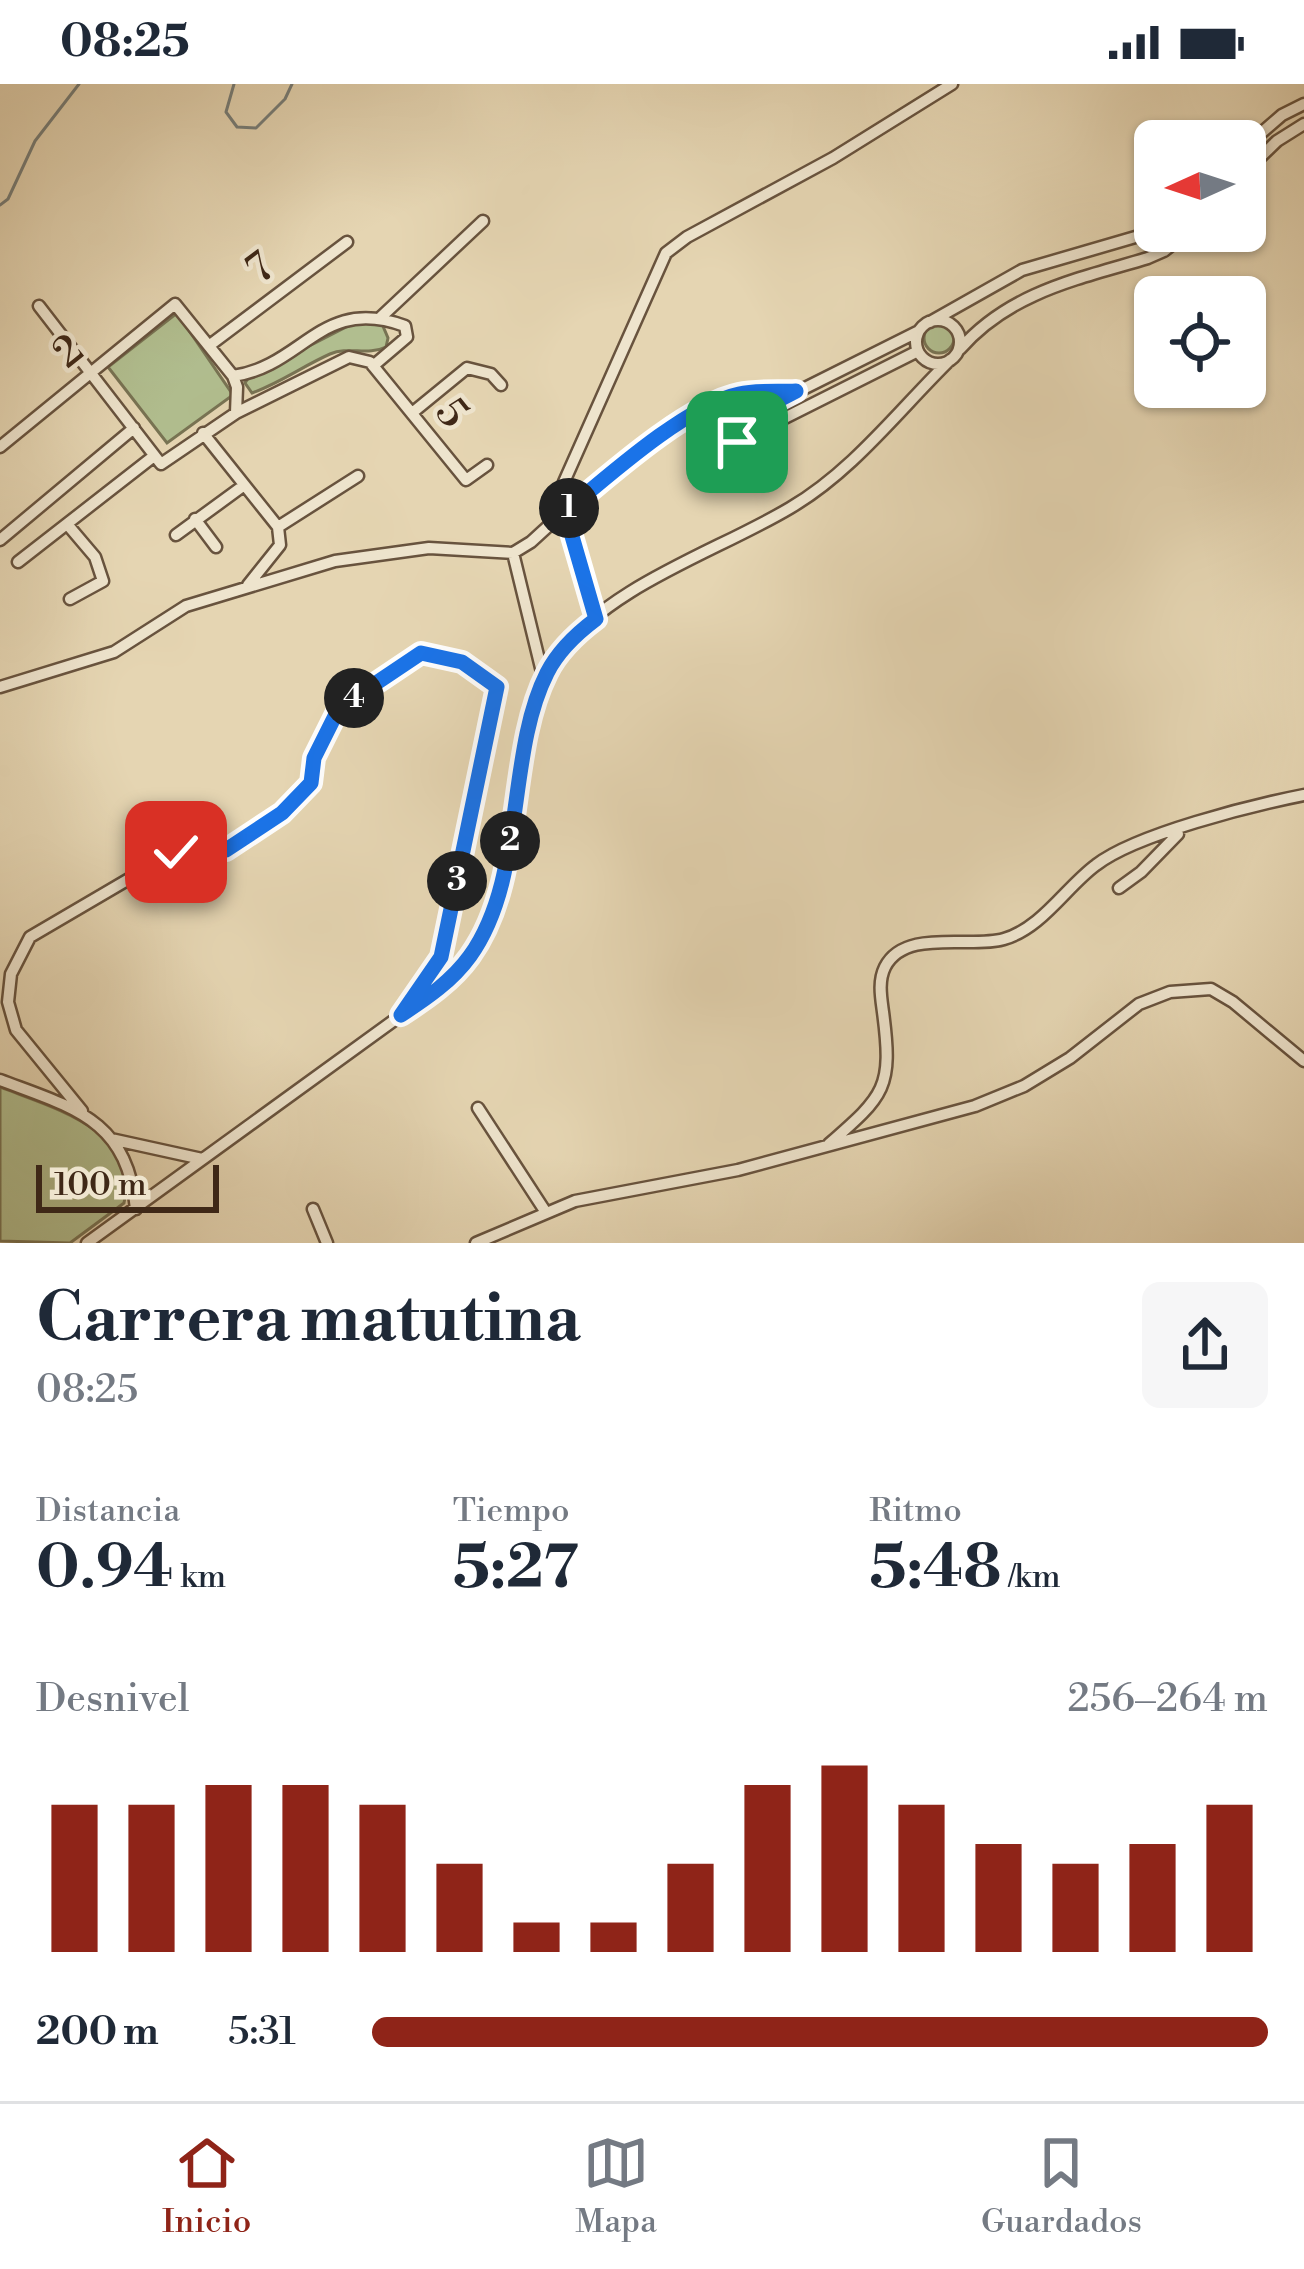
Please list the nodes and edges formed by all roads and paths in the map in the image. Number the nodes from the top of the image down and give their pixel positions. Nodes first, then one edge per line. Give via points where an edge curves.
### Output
1 (952, 84) edge
2 (1304, 104) edge
3 (1304, 124) edge
4 (1266, 129) edge
5 (1266, 152) edge
6 (483, 221) dead end
7 (1134, 237) edge
8 (347, 242) dead end
9 (1162, 252) edge
10 (39, 306) dead end
11 (380, 317) junction
12 (930, 322) junction
13 (919, 331) junction
14 (210, 345) junction
15 (960, 349) junction
16 (918, 351) junction
17 (950, 360) junction
18 (374, 366) junction
19 (90, 373) junction
20 (233, 376) junction
21 (501, 385) dead end
22 (796, 391) junction
23 (236, 413) junction
24 (412, 413) junction
25 (134, 428) junction
26 (203, 433) junction
27 (1, 445) edge
28 (158, 460) junction
29 (487, 465) dead end
30 (358, 476) dead end
31 (243, 486) junction
32 (560, 516) junction
33 (195, 519) junction
34 (67, 524) junction
35 (278, 527) junction
36 (176, 535) dead end
37 (0, 541) edge
38 (216, 547) dead end
39 (513, 553) junction
40 (19, 562) dead end
41 (246, 587) junction
42 (70, 599) dead end
43 (596, 619) junction
44 (544, 679) junction
45 (0, 687) edge
46 (1304, 795) edge
47 (1183, 828) junction
48 (1118, 888) dead end
49 (401, 1015) junction
50 (1304, 1061) edge
51 (0, 1080) edge
52 (478, 1108) dead end
53 (82, 1111) junction
54 (108, 1138) junction
55 (826, 1146) junction
56 (202, 1159) junction
57 (136, 1210) junction
58 (313, 1210) dead end
59 (545, 1211) junction
60 (87, 1243) edge
61 (327, 1243) edge
62 (476, 1243) edge

1 - 32 street via 666,253 564,482
2 - 4 street
3 - 5 street
6 - 11 street
7 - 12 street via 1022,270
8 - 14 street, 7
9 - 15 street via 1019,299
10 - 19 street
11 - 18 street via 409,332
11 - 20 street via 338,321 255,373
12 - 13 street
12 - 15 street via 952,324
13 - 16 street
13 - 22 street
14 - 19 street, 2 via 175,304
14 - 20 street
15 - 17 street
16 - 17 street via 929,361
16 - 22 street via 737,442 728,439 731,425
17 - 43 street via 834,478
18 - 23 street via 349,357
18 - 24 street, 5
19 - 25 street
19 - 27 street, 2
20 - 23 street
21 - 24 street via 467,368
22 - 32 street via 715,402
23 - 26 street
24 - 29 street, 5 via 466,480
25 - 28 street
25 - 37 street
26 - 28 street
26 - 31 street
28 - 34 street
30 - 35 street
31 - 33 street
31 - 35 street
32 - 39 street
32 - 43 street
33 - 36 street
33 - 38 street
34 - 40 street
34 - 42 street via 103,581
35 - 41 street via 280,545
39 - 41 street via 373,554
39 - 44 street
41 - 45 street via 186,606 114,652
43 - 44 street via 560,651
44 - 49 street via 488,925 452,979
46 - 47 street
47 - 48 street
47 - 55 street via 1099,862 1025,930 1004,939 913,944 896,954 880,991 886,1082 871,1107
49 - 53 street via 441,957 497,687 462,662 421,653 339,708 311,783 282,813 226,850 176,852 31,937 11,974 16,1030
49 - 56 street
50 - 55 street via 1210,989 1170,992 1139,1004 1024,1086
51 - 53 street
52 - 59 street
53 - 54 street
54 - 56 street
54 - 57 street via 127,1161
55 - 59 street
56 - 57 street
57 - 60 street
58 - 61 street
59 - 62 street

